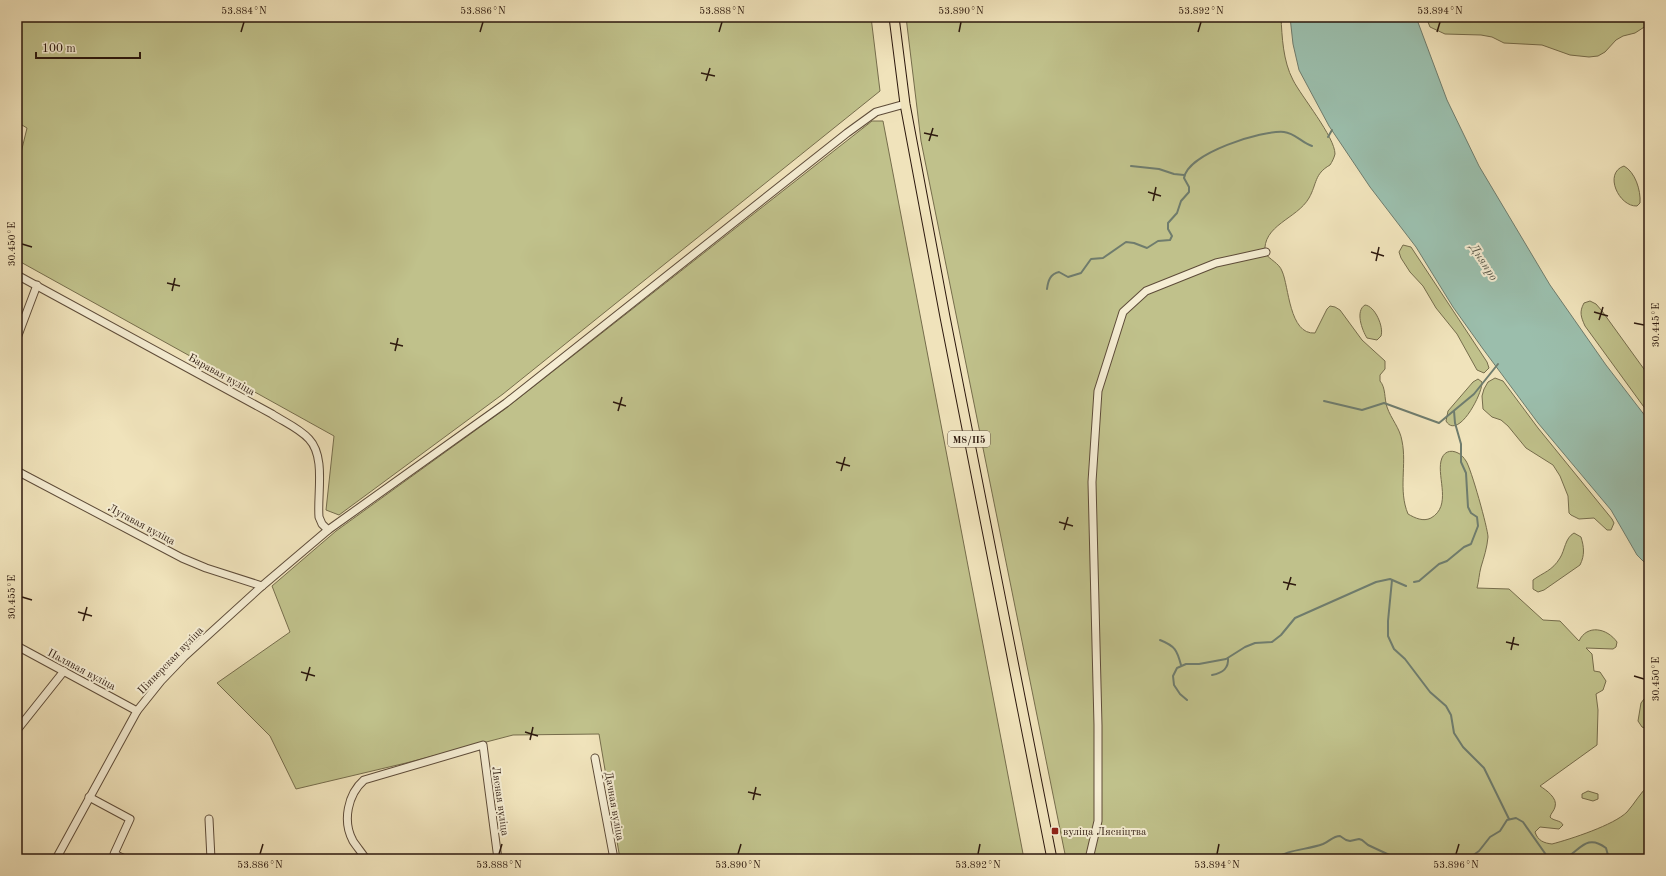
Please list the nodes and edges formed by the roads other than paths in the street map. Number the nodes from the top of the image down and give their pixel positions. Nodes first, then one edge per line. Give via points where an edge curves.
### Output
1 (894, 17) edge
2 (905, 104) junction
3 (1266, 252) dead end
4 (17, 275) edge
5 (37, 285) junction
6 (17, 338) edge
7 (17, 471) edge
8 (328, 530) junction
9 (262, 586) junction
10 (17, 646) edge
11 (64, 671) junction
12 (137, 711) junction
13 (17, 730) edge
14 (595, 758) dead end
15 (89, 797) junction
16 (209, 819) dead end
17 (56, 859) edge
18 (125, 859) edge
19 (211, 859) edge
20 (366, 859) edge
21 (498, 859) edge
22 (614, 859) edge
23 (1052, 859) edge
24 (1089, 859) edge

1 - 2 main road, М8/П5
2 - 8 street, Піянерская вуліца via 876,112 506,402
2 - 23 main road, М8/П5
3 - 24 street via 1216,263 1146,291 1123,312 1098,391 1092,482 1098,821
4 - 5 street, Баравая вуліца
5 - 6 street
5 - 8 street, Баравая вуліца via 266,410 302,433 318,454 319,517
7 - 9 street, Лугавая вуліца via 182,558
8 - 9 street, Піянерская вуліца
9 - 12 street, Піянерская вуліца via 184,657
10 - 11 street, Палявая вуліца
11 - 12 street, Палявая вуліца
11 - 13 street
12 - 15 street, Піянерская вуліца
14 - 22 street, Дачная вуліца
15 - 17 street, Піянерская вуліца
15 - 18 street via 130,818 114,854
16 - 19 street
20 - 21 street, Лясная вуліца via 353,841 349,823 353,792 364,780 483,745

